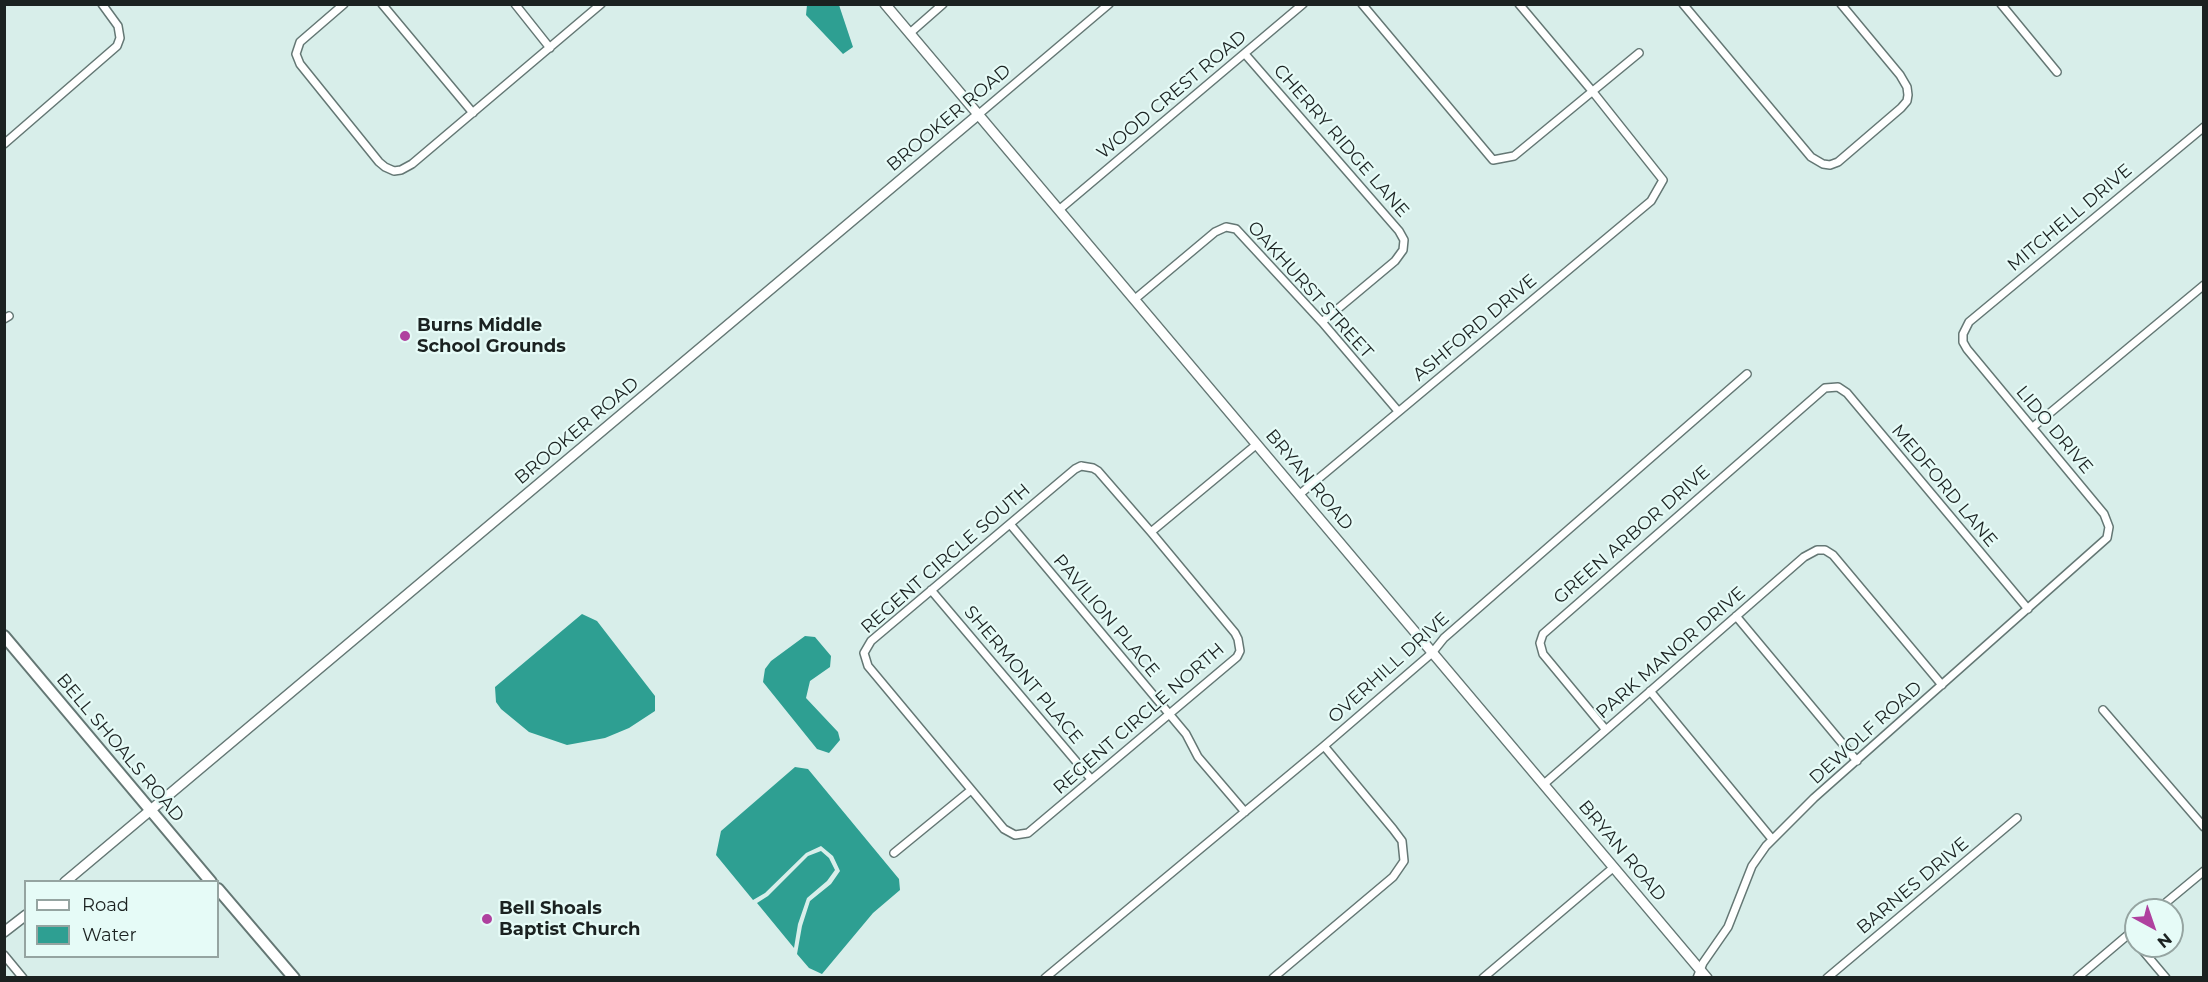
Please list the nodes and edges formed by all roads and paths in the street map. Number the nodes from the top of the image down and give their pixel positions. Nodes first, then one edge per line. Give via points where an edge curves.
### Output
1 (102, 4) edge
2 (344, 4) edge
3 (382, 4) edge
4 (515, 4) edge
5 (601, 4) edge
6 (885, 4) edge
7 (943, 4) edge
8 (1109, 4) edge
9 (1304, 4) edge
10 (1362, 4) edge
11 (1519, 4) edge
12 (1683, 4) edge
13 (1841, 4) edge
14 (2001, 4) edge
15 (910, 33) junction
16 (550, 48) junction
17 (1639, 53) dead end
18 (1245, 54) junction
19 (2056, 72) dead end
20 (1593, 92) junction
21 (472, 113) junction
22 (979, 114) junction
23 (2204, 127) edge
24 (4, 144) edge
25 (1060, 209) junction
26 (2204, 285) edge
27 (1135, 299) junction
28 (1322, 322) junction
29 (1962, 337) joint
30 (1747, 375) dead end
31 (1834, 387) joint
32 (1398, 411) junction
33 (2033, 427) junction
34 (1257, 444) junction
35 (1300, 494) junction
36 (1010, 524) junction
37 (1151, 532) junction
38 (2100, 545) joint
39 (931, 590) junction
40 (2028, 609) junction
41 (1736, 616) junction
42 (4, 636) edge
43 (1432, 653) junction
44 (1942, 685) junction
45 (1650, 692) junction
46 (2103, 710) dead end
47 (1169, 714) junction
48 (1606, 730) junction
49 (1324, 746) junction
50 (1857, 761) junction
51 (1091, 779) junction
52 (1544, 784) junction
53 (971, 790) junction
54 (151, 810) junction
55 (1245, 812) junction
56 (2017, 818) dead end
57 (2204, 827) edge
58 (1772, 839) junction
59 (894, 853) dead end
60 (1614, 867) junction
61 (2204, 871) edge
62 (67, 880) edge
63 (209, 880) edge
64 (219, 890) edge
65 (2171, 898) edge
66 (24, 917) edge
67 (4, 932) edge
68 (2124, 938) edge
69 (4, 955) edge
70 (2149, 958) edge
71 (1698, 973) edge
72 (23, 978) edge
73 (294, 978) edge
74 (1045, 978) edge
75 (1273, 978) edge
76 (1483, 978) edge
77 (1707, 978) edge
78 (1827, 978) edge
79 (2077, 978) edge
80 (2166, 978) edge

1 - 24 street via 118,26 117,46
2 - 21 street via 300,42 296,54 300,64 385,167 394,171 406,168
3 - 21 street
4 - 16 street
5 - 16 street
6 - 15 street, BRYAN ROAD
7 - 15 street
8 - 22 street, BROOKER ROAD
9 - 18 street, WOOD CREST ROAD
10 - 20 street via 1493,160 1514,156
11 - 20 street
12 - 13 street via 1811,157 1830,165 1901,108 1908,95 1900,75
14 - 19 street
15 - 22 street, BRYAN ROAD
16 - 21 street
17 - 20 street
18 - 25 street, WOOD CREST ROAD
18 - 28 street, CHERRY RIDGE LANE via 1404,240 1403,250 1395,261
20 - 32 street, ASHFORD DRIVE via 1663,180 1651,201
22 - 25 street, BRYAN ROAD
22 - 54 street, BROOKER ROAD
23 - 29 street, MITCHELL DRIVE via 1969,322
25 - 27 street, BRYAN ROAD
26 - 33 street
27 - 28 street, OAKHURST STREET via 1215,232 1231,228 1241,233
27 - 34 street, BRYAN ROAD
28 - 32 street, OAKHURST STREET
29 - 33 street, LIDO DRIVE via 1967,349
30 - 43 street, OVERHILL DRIVE via 1444,638
31 - 40 street, MEDFORD LANE via 1847,393
31 - 48 street, GREEN ARBOR DRIVE via 1817,394 1543,633 1543,654
32 - 35 street, ASHFORD DRIVE
33 - 38 street, LIDO DRIVE via 2107,519 2109,531
34 - 35 street, BRYAN ROAD
34 - 37 street
35 - 43 street, BRYAN ROAD
36 - 37 street, REGENT CIRCLE SOUTH via 1076,469 1086,466 1098,471
36 - 39 street, REGENT CIRCLE SOUTH
36 - 47 street, PAVILION PLACE
37 - 47 street, REGENT CIRCLE NORTH via 1235,633 1240,645 1237,657
38 - 40 street, DEWOLF ROAD
39 - 51 street, SHERMONT PLACE
39 - 53 street, REGENT CIRCLE SOUTH via 871,641 864,653 865,660
40 - 44 street, DEWOLF ROAD
41 - 44 street, PARK MANOR DRIVE via 1807,554 1820,549 1833,555
41 - 45 street, PARK MANOR DRIVE
41 - 50 street
42 - 54 main road, BELL SHOALS ROAD
43 - 49 street, OVERHILL DRIVE
43 - 52 street, BRYAN ROAD
44 - 50 street, DEWOLF ROAD
45 - 48 street, PARK MANOR DRIVE
45 - 58 street
46 - 57 street
47 - 51 street, REGENT CIRCLE NORTH
47 - 55 street, PAVILION PLACE via 1198,757
48 - 52 street, PARK MANOR DRIVE
49 - 55 street, OVERHILL DRIVE
49 - 75 street via 1402,841 1404,861 1393,877
50 - 58 street, DEWOLF ROAD
51 - 53 street, REGENT CIRCLE NORTH via 1021,836 1009,833
52 - 60 street, BRYAN ROAD
53 - 59 street
54 - 62 street, BROOKER ROAD
54 - 63 main road, BELL SHOALS ROAD
55 - 74 street, OVERHILL DRIVE
56 - 78 street, BARNES DRIVE
58 - 71 street, DEWOLF ROAD via 1756,859 1728,927
60 - 71 street, BRYAN ROAD
60 - 76 street
61 - 65 street
64 - 73 main road
66 - 67 street
68 - 79 street
69 - 72 street
70 - 80 street
71 - 77 street, BRYAN ROAD

